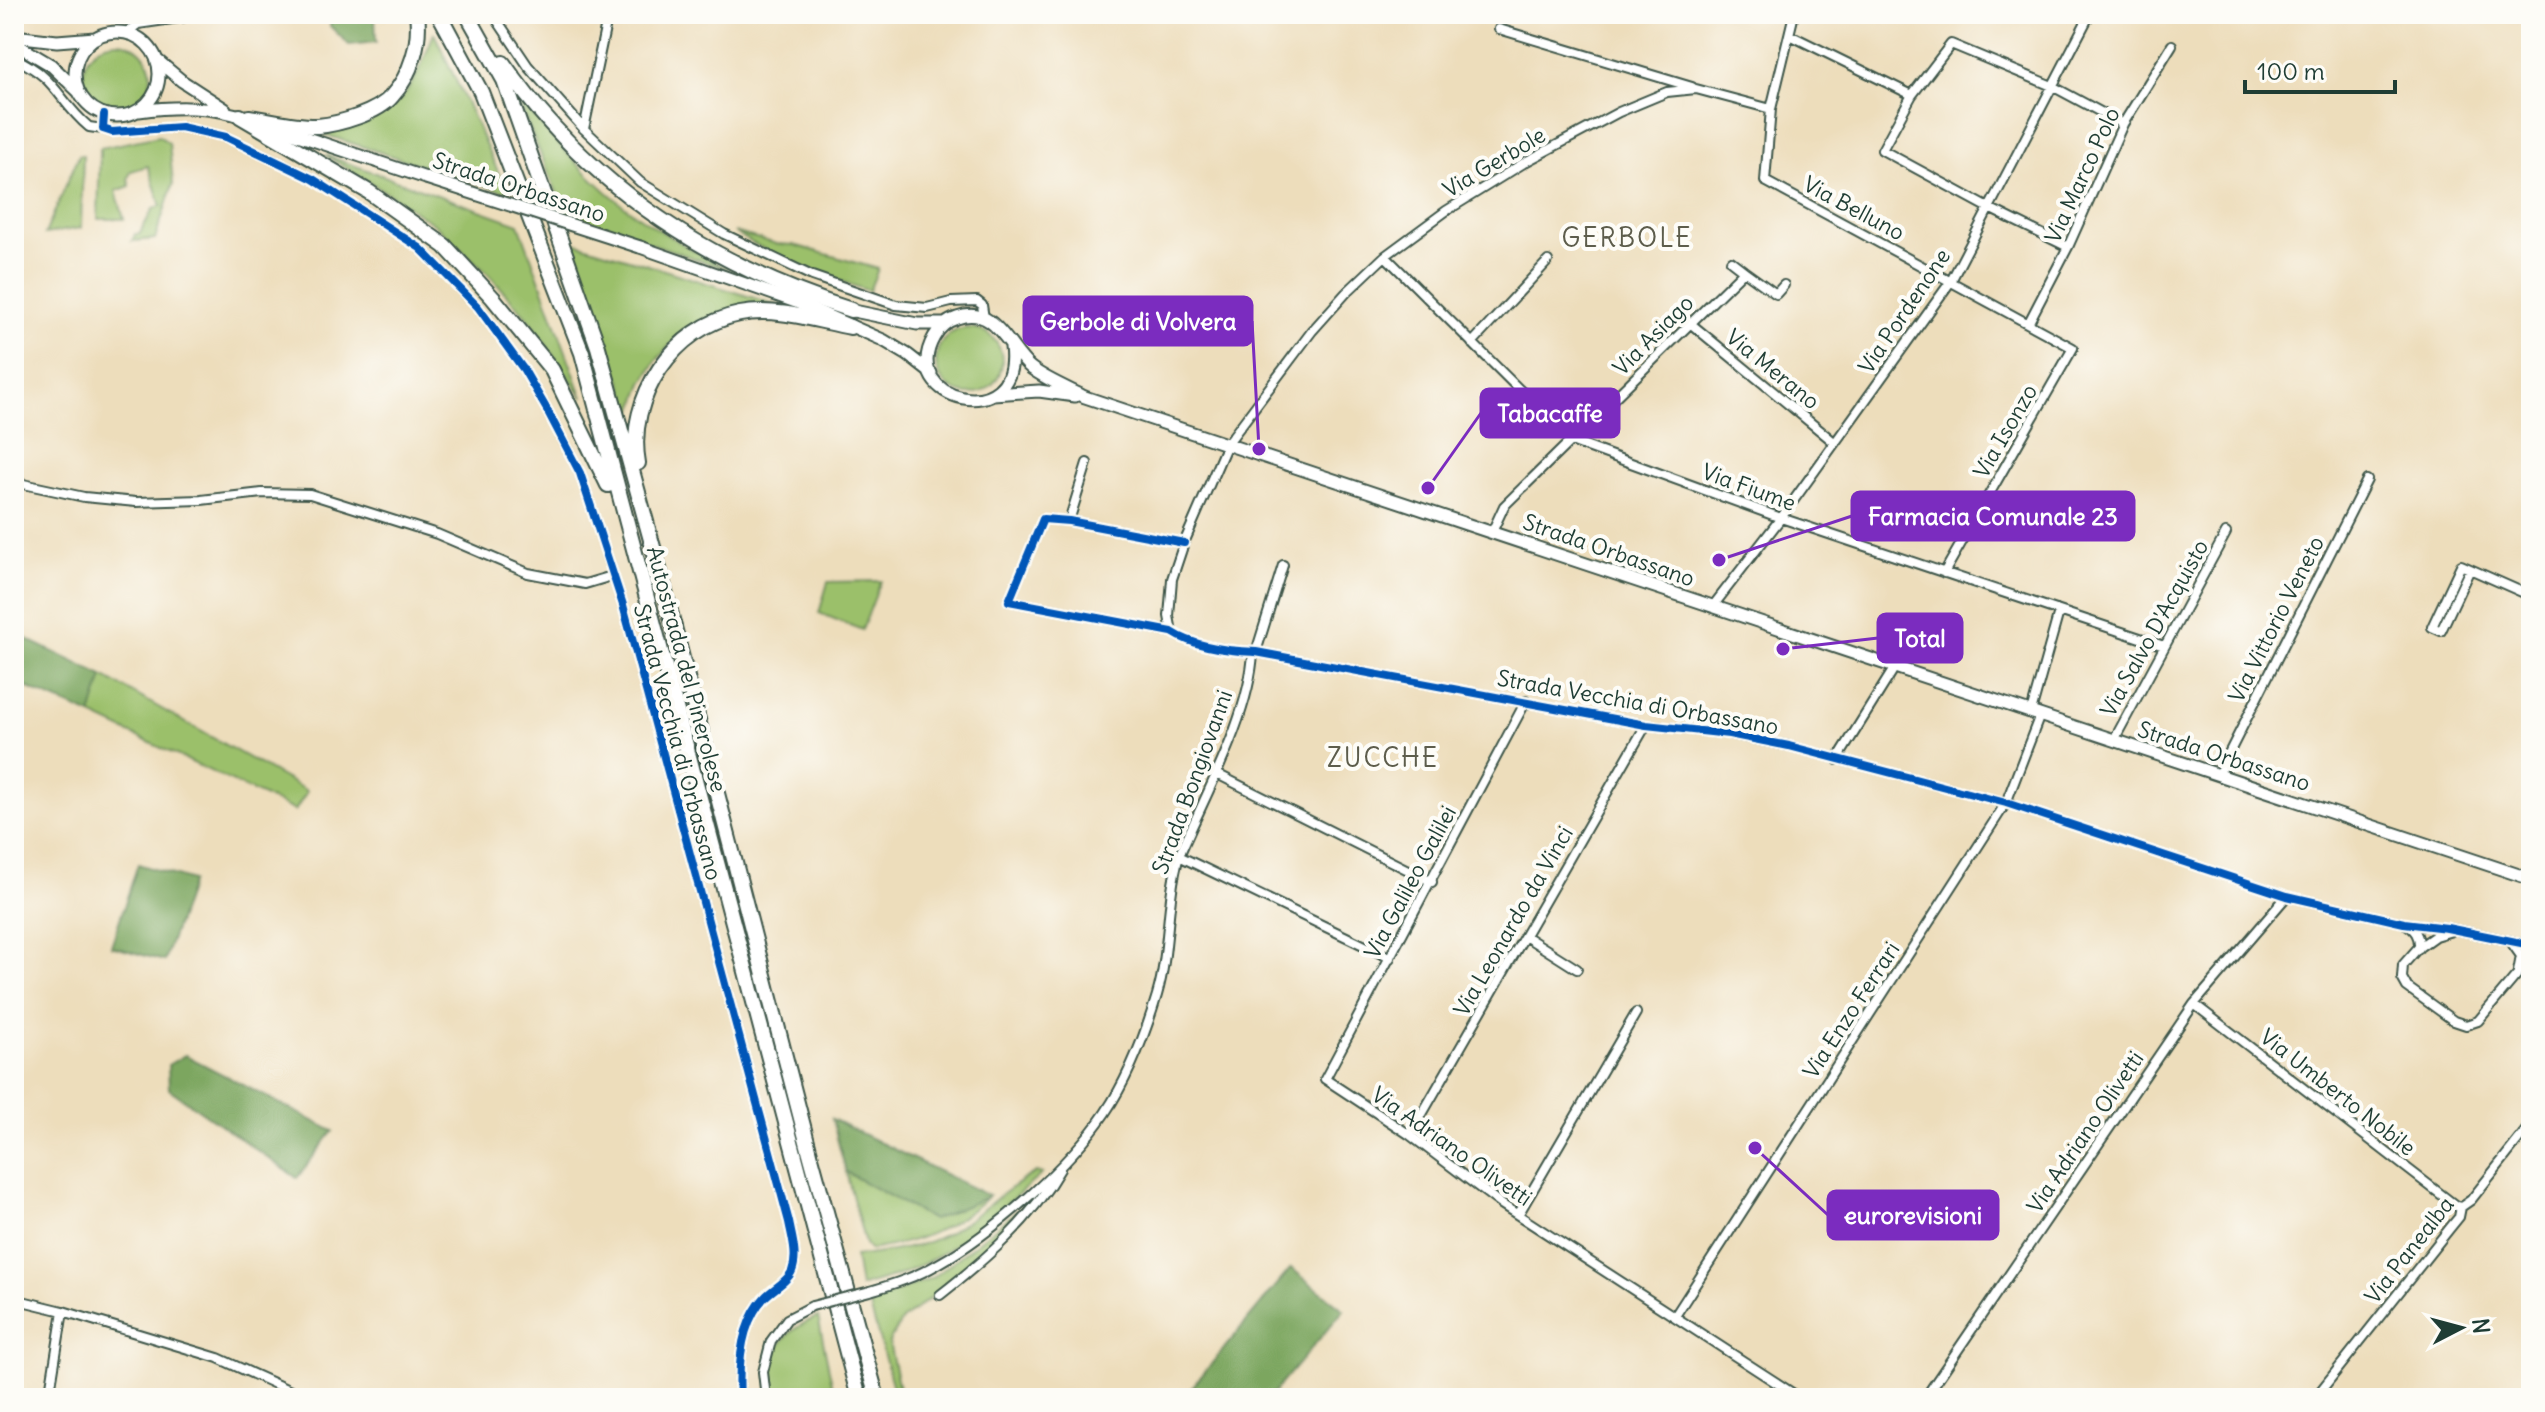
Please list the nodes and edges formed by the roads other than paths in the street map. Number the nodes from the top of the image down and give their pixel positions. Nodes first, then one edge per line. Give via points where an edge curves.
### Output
1 (206, 14) edge
2 (417, 14) edge
3 (439, 14) edge
4 (470, 14) edge
5 (493, 14) edge
6 (608, 14) edge
7 (1794, 14) edge
8 (2090, 14) edge
9 (1499, 29) dead end
10 (126, 33) junction
11 (1790, 35) junction
12 (14, 36) edge
13 (96, 37) junction
14 (14, 43) edge
15 (2172, 45) dead end
16 (14, 58) edge
17 (157, 60) junction
18 (2052, 86) junction
19 (1696, 89) junction
20 (79, 92) junction
21 (1912, 95) junction
22 (1771, 109) junction
23 (139, 111) junction
24 (234, 114) junction
25 (104, 115) junction
26 (2123, 124) junction
27 (103, 129) junction
28 (584, 129) junction
29 (1989, 208) junction
30 (2068, 247) junction
31 (1385, 256) junction
32 (1548, 261) dead end
33 (1731, 261) dead end
34 (1744, 271) junction
35 (1951, 281) junction
36 (1784, 285) dead end
37 (796, 302) junction
38 (851, 310) junction
39 (984, 318) junction
40 (2029, 322) junction
41 (1690, 323) junction
42 (945, 324) junction
43 (850, 327) junction
44 (1472, 343) junction
45 (1011, 347) junction
46 (2073, 348) joint
47 (931, 373) junction
48 (992, 394) junction
49 (1085, 397) junction
50 (1571, 441) junction
51 (1834, 442) junction
52 (1227, 444) junction
53 (1087, 463) dead end
54 (2367, 480) dead end
55 (14, 482) edge
56 (1781, 518) junction
57 (1069, 521) junction
58 (1492, 532) junction
59 (2226, 533) dead end
60 (1184, 543) junction
61 (1283, 565) dead end
62 (659, 569) junction
63 (2470, 569) junction
64 (1944, 573) junction
65 (612, 576) junction
66 (643, 587) junction
67 (2531, 596) edge
68 (1713, 606) junction
69 (2059, 612) junction
70 (1172, 632) junction
71 (2164, 646) junction
72 (1254, 652) junction
73 (1895, 667) junction
74 (1526, 701) junction
75 (2035, 714) junction
76 (1646, 725) junction
77 (2114, 740) junction
78 (1837, 760) junction
79 (1215, 773) junction
80 (2218, 775) junction
81 (2006, 803) junction
82 (1179, 856) junction
83 (2531, 879) edge
84 (1432, 882) junction
85 (2287, 896) junction
86 (2404, 923) junction
87 (2453, 931) junction
88 (1525, 936) junction
89 (2511, 942) junction
90 (2531, 945) edge
91 (2418, 948) junction
92 (1390, 958) junction
93 (2531, 958) edge
94 (1577, 969) dead end
95 (2518, 973) junction
96 (2194, 1004) junction
97 (1636, 1013) dead end
98 (1325, 1079) joint
99 (2531, 1124) edge
100 (1410, 1135) junction
101 (1065, 1160) junction
102 (2461, 1207) junction
103 (1518, 1215) junction
104 (940, 1295) dead end
105 (14, 1299) edge
106 (63, 1311) junction
107 (1675, 1316) junction
108 (49, 1398) edge
109 (306, 1398) edge
110 (740, 1398) edge
111 (766, 1398) edge
112 (859, 1398) edge
113 (877, 1398) edge
114 (1800, 1398) edge
115 (1925, 1398) edge
116 (2315, 1398) edge

1 - 10 street via 138,24
2 - 24 highway via 412,63 392,98 351,121 316,126
3 - 66 highway, Autostrada del Pinerolese via 481,92 582,353
4 - 38 highway via 547,120 618,189 724,259
4 - 62 highway, Autostrada del Pinerolese via 504,80 598,347
5 - 28 street via 528,66
6 - 28 street
7 - 11 street
8 - 18 street, Via Pordenone
9 - 19 street
10 - 13 main road
10 - 17 main road, Strada Orbassano via 145,42
11 - 21 street
11 - 22 street
12 - 13 main road via 57,41
13 - 20 main road via 77,61
14 - 20 main road via 51,65
15 - 26 street, Via Marco Polo
16 - 27 street via 51,81 89,127
17 - 23 main road via 157,89
17 - 24 main road, Strada Orbassano
18 - 21 street via 1951,44
18 - 26 street
18 - 29 street, Via Pordenone
19 - 22 street, Via Gerbole
19 - 31 street, Via Gerbole via 1667,92 1619,112 1527,161
20 - 25 main road
21 - 29 street via 1882,150
22 - 35 street, Via Belluno via 1765,181
23 - 24 main road, Strada Orbassano via 171,107
23 - 25 main road, Strada Orbassano
24 - 37 main road, Strada Orbassano, bridge
24 - 66 highway via 369,192 445,246 493,298 560,384 603,470
25 - 27 street
26 - 30 street, Via Marco Polo
27 - 65 street, Strada Vecchia di Orbassano via 181,127 226,137 313,179 420,248 478,307 524,370 584,485
28 - 39 street via 640,182 724,234 812,276 896,305 927,308 977,301
29 - 30 street
29 - 35 street, Via Pordenone
30 - 40 street, Via Marco Polo
31 - 44 street, Via Fiume
31 - 52 street, Via Gerbole via 1312,331
32 - 44 street
33 - 34 street
34 - 36 street via 1776,294
34 - 41 street, Via Asiago
35 - 40 street, Via Belluno
35 - 51 street, Via Pordenone
37 - 38 main road, Strada Orbassano
37 - 43 main road, Strada Orbassano
38 - 42 main road, Strada Orbassano via 917,324
39 - 42 main road, Strada Orbassano via 964,316
39 - 45 main road, Strada Orbassano via 996,324
40 - 46 street, Via Belluno
41 - 50 street, Via Asiago
41 - 51 street, Via Merano
42 - 47 main road via 930,346
43 - 47 main road, Strada Orbassano via 908,355
43 - 62 highway via 777,313 740,314 703,328 669,355 643,401 636,448
44 - 50 street, Via Fiume
45 - 48 main road via 1011,368
45 - 49 main road, Strada Orbassano via 1037,372
46 - 64 street, Via Isonzo
47 - 48 main road, Strada Orbassano via 957,398
48 - 49 main road, Strada Orbassano via 1039,391
49 - 52 main road, Strada Orbassano
50 - 56 street, Via Fiume
50 - 58 street, Via Asiago via 1504,506
51 - 56 street, Via Pordenone
52 - 58 main road, Strada Orbassano
52 - 60 street, Via Gerbole
53 - 57 street
54 - 80 street, Via Vittorio Veneto
55 - 65 street via 136,502 310,494 437,534 528,573 585,584
56 - 64 street, Via Fiume
56 - 68 street, Via Pordenone
57 - 60 street
57 - 70 street, Strada Vecchia di Orbassano via 1043,519 1009,601
58 - 68 main road, Strada Orbassano
59 - 71 street, Via Salvo D'Acquisto
60 - 70 street, Via Gerbole via 1172,579
61 - 72 street, Strada Bongiovanni
62 - 113 highway, Autostrada del Pinerolese
63 - 63 street via 2461,565 2432,627 2441,631
63 - 67 street
64 - 69 street, Via Fiume
65 - 110 street, Strada Vecchia di Orbassano via 795,1256 792,1274 752,1316 743,1340
66 - 112 highway, Autostrada del Pinerolese
68 - 73 main road, Strada Orbassano
69 - 71 street, Via Fiume
69 - 75 street, Via Enzo Ferrari
70 - 72 street, Strada Vecchia di Orbassano via 1213,647
71 - 77 street, Via Salvo D'Acquisto
72 - 74 street, Strada Vecchia di Orbassano
72 - 79 street, Strada Bongiovanni via 1238,717
73 - 75 main road, Strada Orbassano
73 - 78 street
74 - 76 street, Strada Vecchia di Orbassano
74 - 84 street, Via Galileo Galilei
75 - 77 main road, Strada Orbassano
75 - 81 street, Via Enzo Ferrari
76 - 78 street, Strada Vecchia di Orbassano via 1729,734
76 - 88 street, Via Leonardo da Vinci
77 - 80 main road, Strada Orbassano
78 - 81 street, Strada Vecchia di Orbassano
79 - 82 street, Strada Bongiovanni
79 - 84 street
80 - 83 main road, Strada Orbassano
81 - 85 street, Strada Vecchia di Orbassano
81 - 107 street, Via Enzo Ferrari
82 - 92 street
82 - 101 street, Strada Bongiovanni via 1157,993 1147,1021 1107,1110
84 - 92 street, Via Galileo Galilei
85 - 86 street, Strada Vecchia di Orbassano
85 - 96 street, Via Adriano Olivetti
86 - 87 street, Strada Vecchia di Orbassano
86 - 91 street via 2418,936
87 - 89 street, Strada Vecchia di Orbassano
87 - 91 street
88 - 94 street
88 - 100 street, Via Leonardo da Vinci
89 - 90 street, Strada Vecchia di Orbassano
89 - 95 street via 2521,956
91 - 95 street via 2403,965 2405,984 2459,1024 2478,1021
92 - 98 street, Via Galileo Galilei
93 - 95 street
96 - 102 street, Via Umberto Nobile
96 - 115 street, Via Adriano Olivetti
97 - 103 street
98 - 100 street, Via Adriano Olivetti
99 - 102 street, Via Panealba
100 - 103 street, Via Adriano Olivetti
101 - 104 street via 1042,1198 993,1252
101 - 111 street, Strada Bongiovanni, bridge via 1016,1206 940,1264 787,1319 771,1341 763,1372
102 - 116 street, Via Panealba via 2459,1217
103 - 107 street, Via Adriano Olivetti
105 - 106 street
106 - 108 street
106 - 109 street via 218,1358
107 - 114 street, Via Adriano Olivetti

